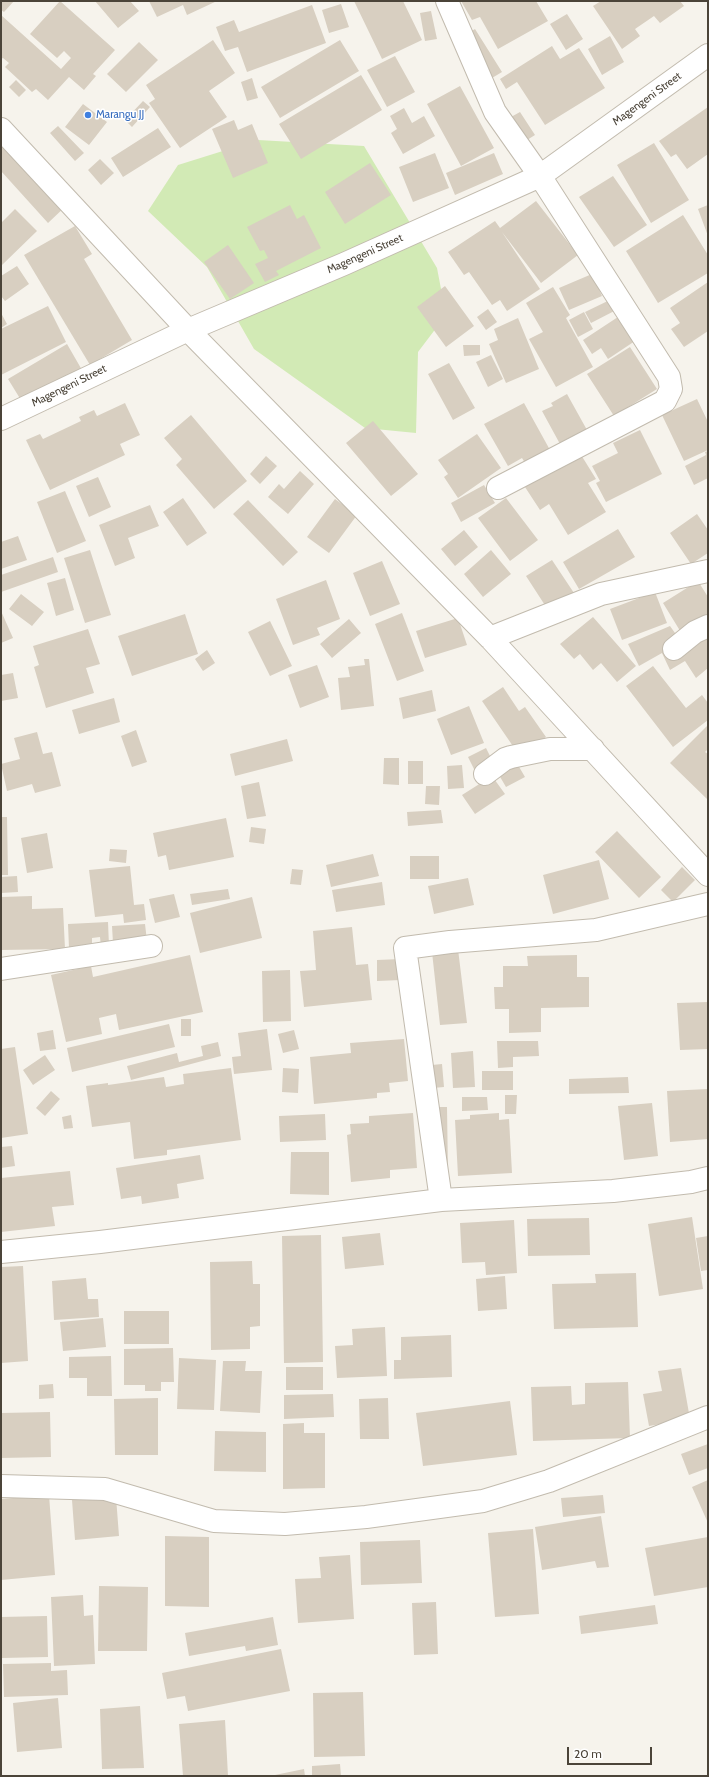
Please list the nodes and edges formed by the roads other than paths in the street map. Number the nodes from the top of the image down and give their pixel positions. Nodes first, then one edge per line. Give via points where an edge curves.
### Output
1 (447, 1) edge
2 (708, 55) edge
3 (1, 130) edge
4 (540, 176) junction
5 (188, 330) junction
6 (1, 419) edge
7 (498, 488) dead end
8 (708, 571) edge
9 (708, 626) edge
10 (490, 638) junction
11 (674, 649) dead end
12 (593, 749) junction
13 (485, 774) dead end
14 (708, 875) edge
15 (708, 904) edge
16 (151, 946) dead end
17 (1, 969) edge
18 (708, 1178) edge
19 (441, 1200) junction
20 (1, 1252) edge
21 (708, 1417) edge
22 (1, 1486) edge

1 - 4 street via 495,112
2 - 4 street, Magengeni Street
3 - 5 street
4 - 5 street, Magengeni Street via 344,264
4 - 7 street via 669,377 671,389 665,401
5 - 6 street, Magengeni Street
5 - 10 street
8 - 10 street via 601,594
9 - 11 street via 695,632
10 - 12 street
12 - 13 street via 550,749 511,757
12 - 14 street
15 - 19 street via 596,930 405,948
16 - 17 street
18 - 19 street via 613,1191
19 - 20 street
21 - 22 street via 549,1481 483,1501 366,1517 285,1524 214,1521 105,1489

